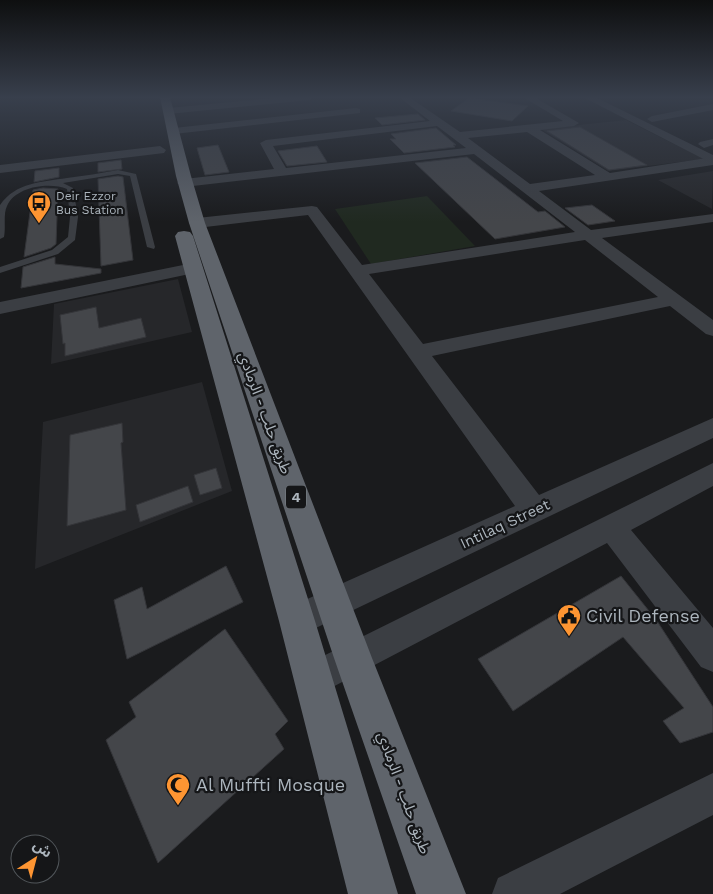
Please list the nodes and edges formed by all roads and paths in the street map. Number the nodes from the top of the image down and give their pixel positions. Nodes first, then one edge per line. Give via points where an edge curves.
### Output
1 (95, 139) edge
2 (167, 139) edge
3 (170, 139) edge
4 (263, 139) edge
5 (302, 139) edge
6 (461, 139) edge
7 (546, 139) edge
8 (671, 139) edge
9 (698, 139) edge
10 (266, 143) junction
11 (710, 144) edge
12 (476, 150) junction
13 (713, 160) edge
14 (0, 169) edge
15 (282, 172) junction
16 (608, 177) junction
17 (54, 182) junction
18 (184, 183) junction
19 (526, 189) junction
20 (713, 218) edge
21 (197, 223) junction
22 (588, 235) junction
23 (0, 237) edge
24 (151, 247) dead end
25 (193, 268) junction
26 (0, 270) edge
27 (357, 271) junction
28 (673, 300) junction
29 (0, 308) edge
30 (713, 330) edge
31 (418, 352) junction
32 (713, 427) edge
33 (713, 474) edge
34 (534, 510) junction
35 (611, 526) junction
36 (334, 604) junction
37 (297, 621) junction
38 (713, 655) edge
39 (353, 658) junction
40 (313, 679) junction
41 (713, 793) edge
42 (373, 894) edge
43 (441, 894) edge
44 (514, 894) edge

1 - 14 street
2 - 25 highway, طريق حلب - الرمادي / 4
3 - 18 highway, طريق حلب - الرمادي / 4
4 - 10 street
5 - 10 street
6 - 12 street
7 - 16 street
8 - 13 street
9 - 11 street
10 - 15 street
12 - 15 street
12 - 19 street
13 - 16 street
15 - 18 street
16 - 19 street
17 - 23 lane via 12,194 2,208
17 - 24 lane via 118,172 133,174
17 - 26 lane via 70,188 74,217 72,238 55,252
18 - 21 highway, طريق حلب - الرمادي / 4
19 - 22 street
20 - 22 street
21 - 27 street via 312,210
21 - 36 highway, طريق حلب - الرمادي / 4
22 - 27 street
22 - 28 street
25 - 29 street
25 - 37 highway, طريق حلب - الرمادي / 4
27 - 31 street
28 - 30 street
28 - 31 street
31 - 34 street
32 - 34 street, Intilaq Street
33 - 35 street
34 - 36 street, Intilaq Street
35 - 38 street
35 - 39 street
36 - 37 street, Intilaq Street
36 - 39 highway, طريق حلب - الرمادي / 4
37 - 40 highway, طريق حلب - الرمادي / 4
39 - 40 street
39 - 43 highway, طريق حلب - الرمادي / 4
40 - 42 highway, طريق حلب - الرمادي / 4
41 - 44 street

